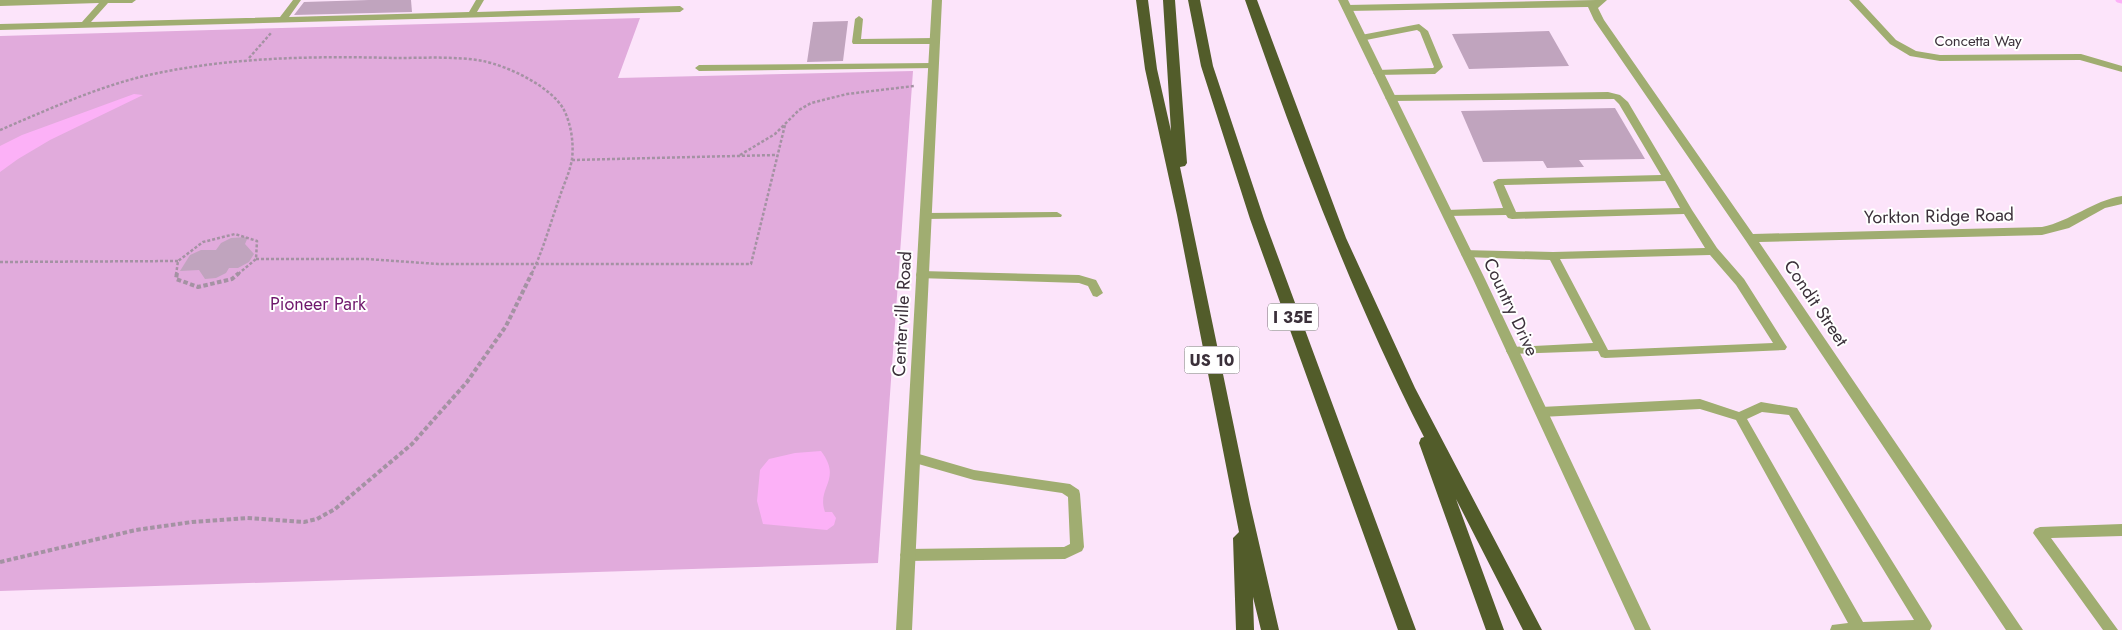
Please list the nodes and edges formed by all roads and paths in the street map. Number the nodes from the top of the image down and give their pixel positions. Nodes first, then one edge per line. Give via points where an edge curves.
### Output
1 (105, 0) edge
2 (132, 0) edge
3 (298, 0) edge
4 (480, 0) edge
5 (937, 0) edge
6 (1142, 0) edge
7 (1169, 0) edge
8 (1194, 0) edge
9 (1251, 0) edge
10 (1854, 0) edge
11 (63, 1) edge
12 (1599, 2) edge
13 (0, 3) edge
14 (1345, 4) edge
15 (680, 9) dead end
16 (472, 14) junction
17 (283, 19) junction
18 (859, 19) dead end
19 (85, 24) junction
20 (0, 27) edge
21 (268, 34) dead end
22 (1361, 38) junction
23 (934, 41) junction
24 (248, 59) junction
25 (933, 66) junction
26 (699, 68) dead end
27 (2122, 69) edge
28 (1378, 73) junction
29 (914, 86) dead end
30 (1390, 98) junction
31 (785, 126) junction
32 (0, 130) edge
33 (776, 155) junction
34 (739, 156) junction
35 (572, 160) junction
36 (1668, 178) junction
37 (2122, 200) edge
38 (1510, 211) junction
39 (1687, 211) junction
40 (1446, 213) junction
41 (1057, 215) dead end
42 (1184, 215) junction
43 (925, 216) junction
44 (1750, 238) junction
45 (1713, 252) junction
46 (1466, 253) junction
47 (1553, 256) junction
48 (256, 259) junction
49 (178, 260) junction
50 (0, 262) edge
51 (536, 265) junction
52 (921, 275) junction
53 (1097, 293) dead end
54 (1601, 347) junction
55 (1512, 351) junction
56 (1407, 388) junction
57 (1541, 412) junction
58 (1740, 417) junction
59 (912, 457) junction
60 (1241, 504) junction
61 (2122, 530) edge
62 (907, 555) junction
63 (0, 562) edge
64 (1859, 629) edge
65 (904, 630) edge
66 (1245, 630) edge
67 (1270, 630) edge
68 (1407, 630) edge
69 (1495, 630) edge
70 (1533, 630) edge
71 (1643, 630) edge
72 (1837, 630) edge
73 (2015, 630) edge
74 (2111, 630) edge

1 - 2 lane
1 - 11 lane
1 - 19 lane
3 - 17 lane
4 - 16 lane
5 - 23 street, Centerville Road
6 - 42 highway via 1151,69
7 - 42 highway, US 10
8 - 68 highway, I 35E via 1207,66 1257,219
9 - 56 highway via 1339,238
10 - 27 street, Concetta Way via 1893,42 1913,54 1940,58 2081,57
11 - 13 lane
12 - 14 street
12 - 44 street, Condit Street via 1592,7 1599,20
14 - 22 street, Country Drive
15 - 16 lane
16 - 17 lane
17 - 19 lane
18 - 23 lane via 856,42
19 - 20 lane
21 - 24 path
22 - 28 street, Country Drive
22 - 28 lane via 1419,27 1424,30 1439,67 1435,71
23 - 25 street, Centerville Road
24 - 32 path via 179,69 114,84
24 - 35 path via 303,56 484,62 546,91 560,104 572,142
25 - 26 lane
25 - 43 street, Centerville Road
28 - 30 street, Country Drive
29 - 31 path via 812,102 794,112
30 - 36 lane via 1617,97
30 - 40 street, Country Drive
31 - 33 path
31 - 34 path
33 - 34 path
33 - 51 path via 751,264
34 - 35 path
35 - 51 path
36 - 38 lane via 1498,182
36 - 39 lane
37 - 44 street, Yorkton Ridge Road via 2099,205 2073,221 2042,231
38 - 39 lane via 1512,216
38 - 40 lane
39 - 45 lane
40 - 46 street, Country Drive
41 - 43 lane
42 - 60 highway, US 10
43 - 52 street, Centerville Road
44 - 73 street, Condit Street
45 - 47 lane
45 - 54 lane via 1740,282 1781,346 1605,354
46 - 47 lane
46 - 55 street, Country Drive
47 - 54 lane
48 - 49 path via 257,241 235,234 202,242
48 - 49 path via 232,278 198,287 176,279
48 - 51 path
49 - 50 path
51 - 63 path via 506,326 466,382 412,444 335,509 317,519 304,522 247,518 192,522 136,530
52 - 53 lane via 1079,278 1092,283
52 - 59 street, Centerville Road
54 - 55 lane
55 - 57 street, Country Drive
56 - 69 highway
56 - 70 highway
57 - 58 lane via 1700,404
57 - 71 street, Country Drive
58 - 64 lane
58 - 64 lane via 1761,407 1793,411 1925,626
59 - 62 street, Centerville Road
59 - 62 lane via 974,476 1065,488 1074,494 1077,547 1066,553
60 - 66 highway
60 - 67 highway, US 10
61 - 74 lane via 2040,533
62 - 65 street, Centerville Road
64 - 72 lane

